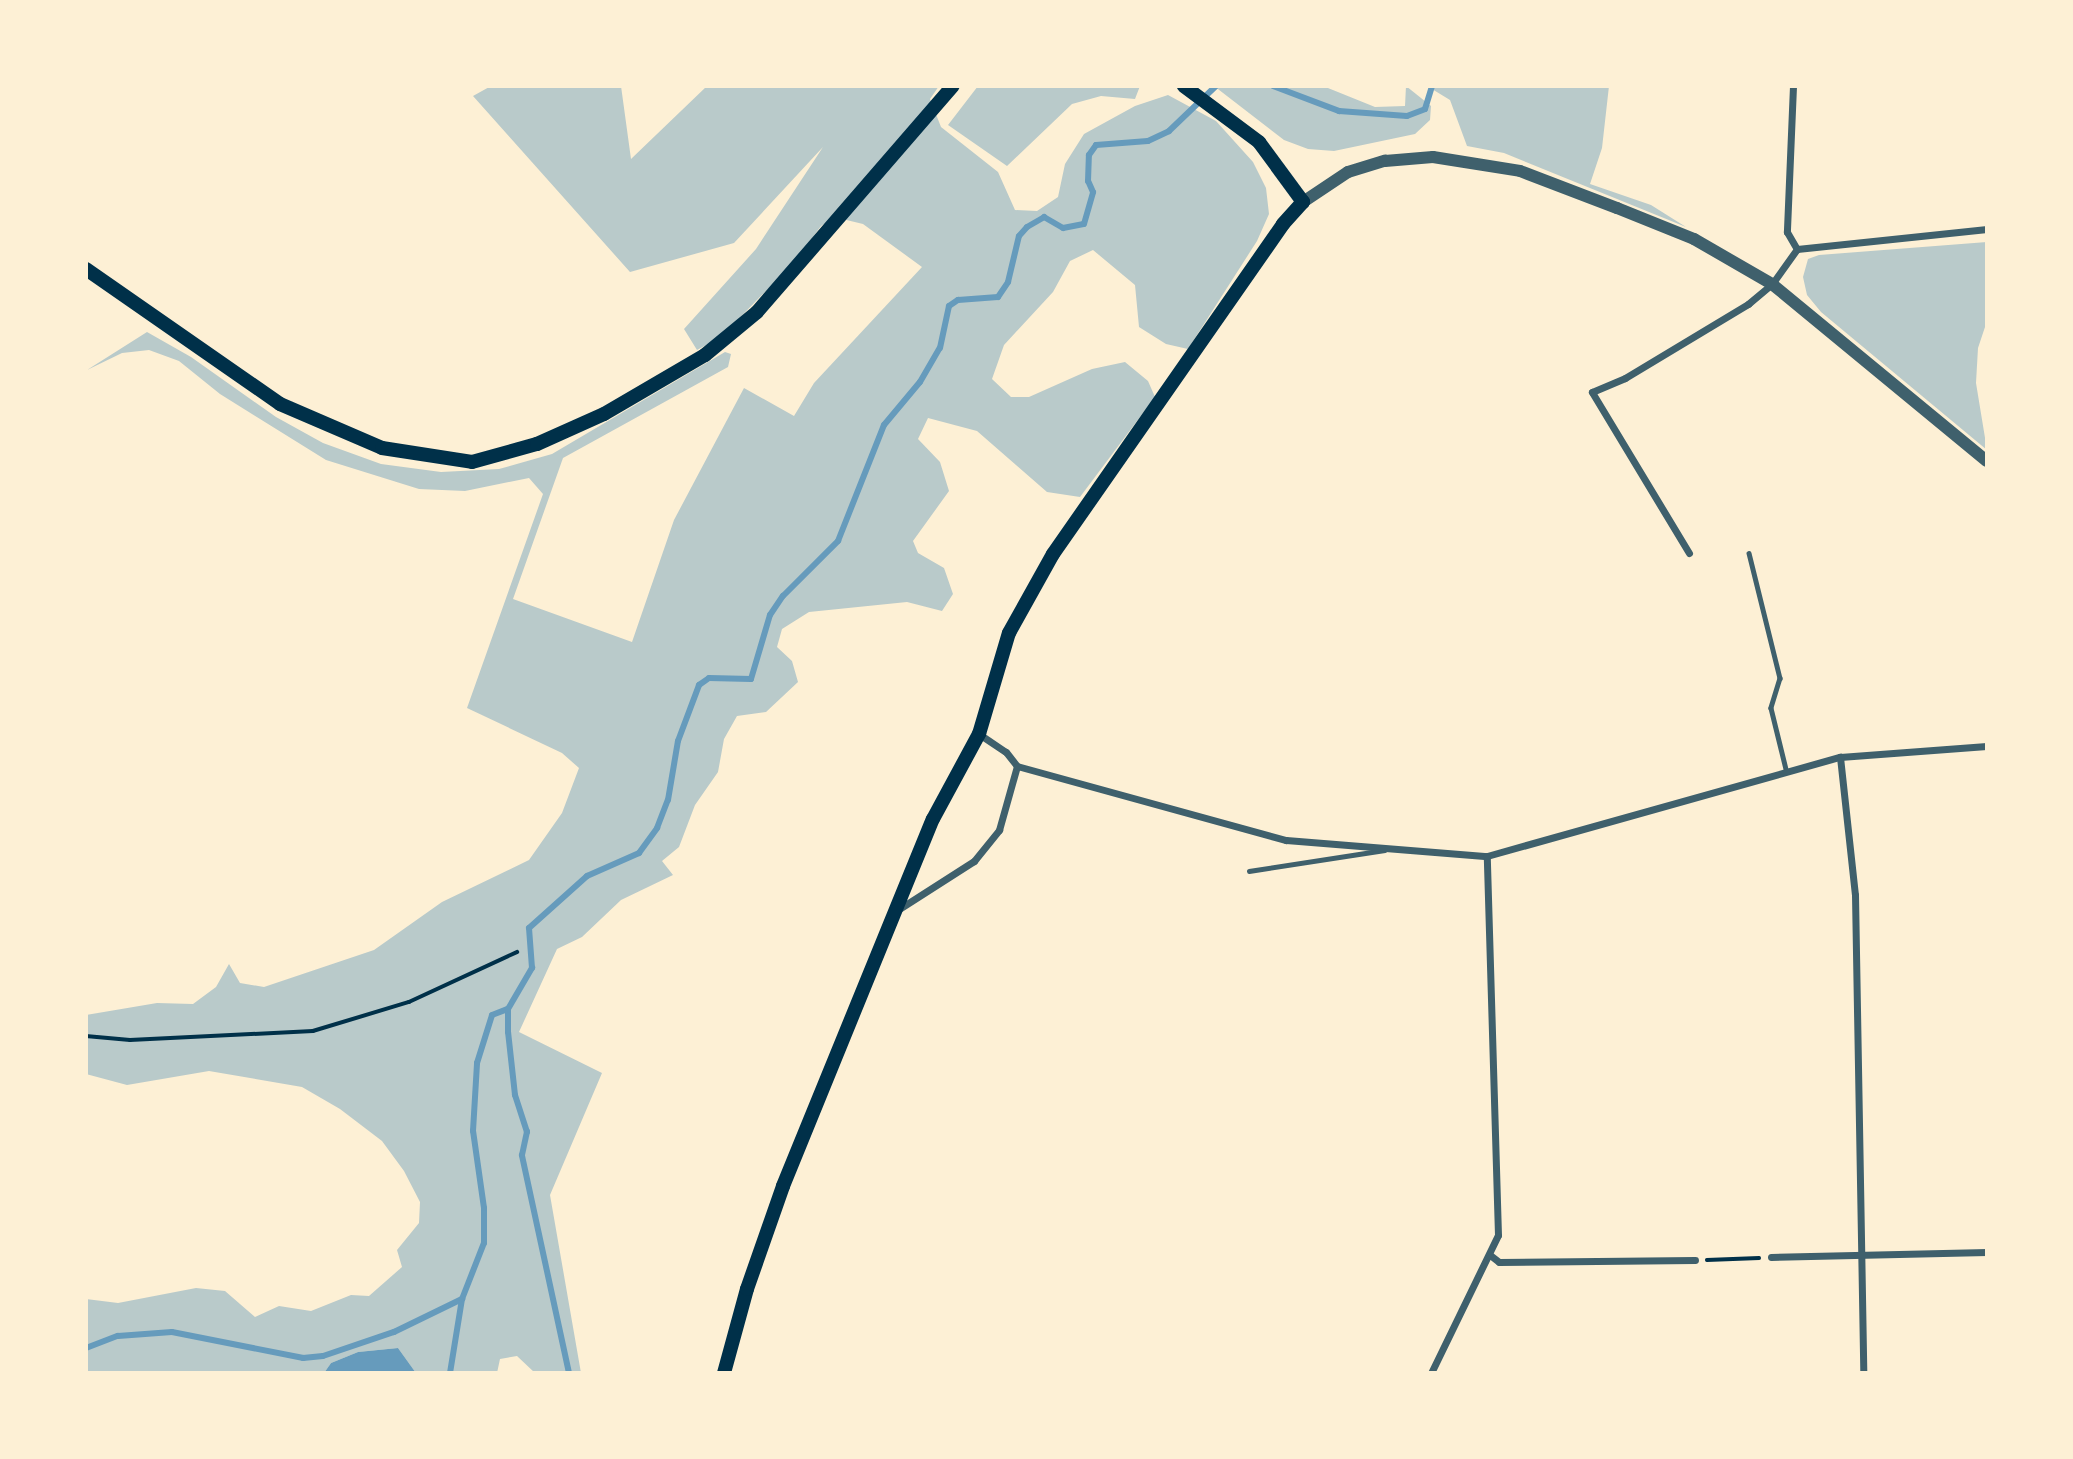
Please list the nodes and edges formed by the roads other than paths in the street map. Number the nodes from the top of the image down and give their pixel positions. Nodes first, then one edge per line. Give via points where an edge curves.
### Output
1 (953, 86) edge
2 (1184, 86) edge
3 (1793, 86) edge
4 (1303, 202) junction
5 (1987, 229) edge
6 (1797, 249) junction
7 (86, 269) edge
8 (1772, 284) junction
9 (1987, 461) edge
10 (1689, 553) dead end
11 (1749, 553) dead end
12 (979, 734) junction
13 (1987, 746) edge
14 (1840, 757) junction
15 (1017, 766) junction
16 (1786, 769) junction
17 (1384, 850) junction
18 (1487, 856) junction
19 (1249, 871) dead end
20 (898, 909) junction
21 (1987, 1252) edge
22 (1490, 1255) junction
23 (1863, 1255) junction
24 (1771, 1257) road end
25 (1695, 1260) road end
26 (724, 1373) edge
27 (1431, 1373) edge
28 (1863, 1373) edge

1 - 7 main road via 757,313 705,355 604,414 537,444 472,462 382,448 292,410
2 - 4 main road via 1259,142
3 - 6 street via 1787,232
4 - 8 street via 1348,172 1385,161 1433,157 1476,162 1520,171 1694,239
4 - 12 main road via 1283,224 1039,575 1009,633
5 - 6 street
6 - 8 street
8 - 9 street
8 - 10 street via 1726,318 1625,378 1592,392
11 - 16 lane via 1780,678 1771,708
12 - 15 street via 1006,752
12 - 20 main road via 933,819
13 - 14 street
14 - 16 street
14 - 23 street via 1856,895
15 - 17 street via 1286,841
15 - 20 street via 999,830 974,861
16 - 18 street
17 - 18 street
17 - 19 lane
18 - 22 street via 1498,1235
20 - 26 main road via 783,1186
21 - 23 street
22 - 25 street via 1499,1262
22 - 27 street
23 - 24 street
23 - 28 street

